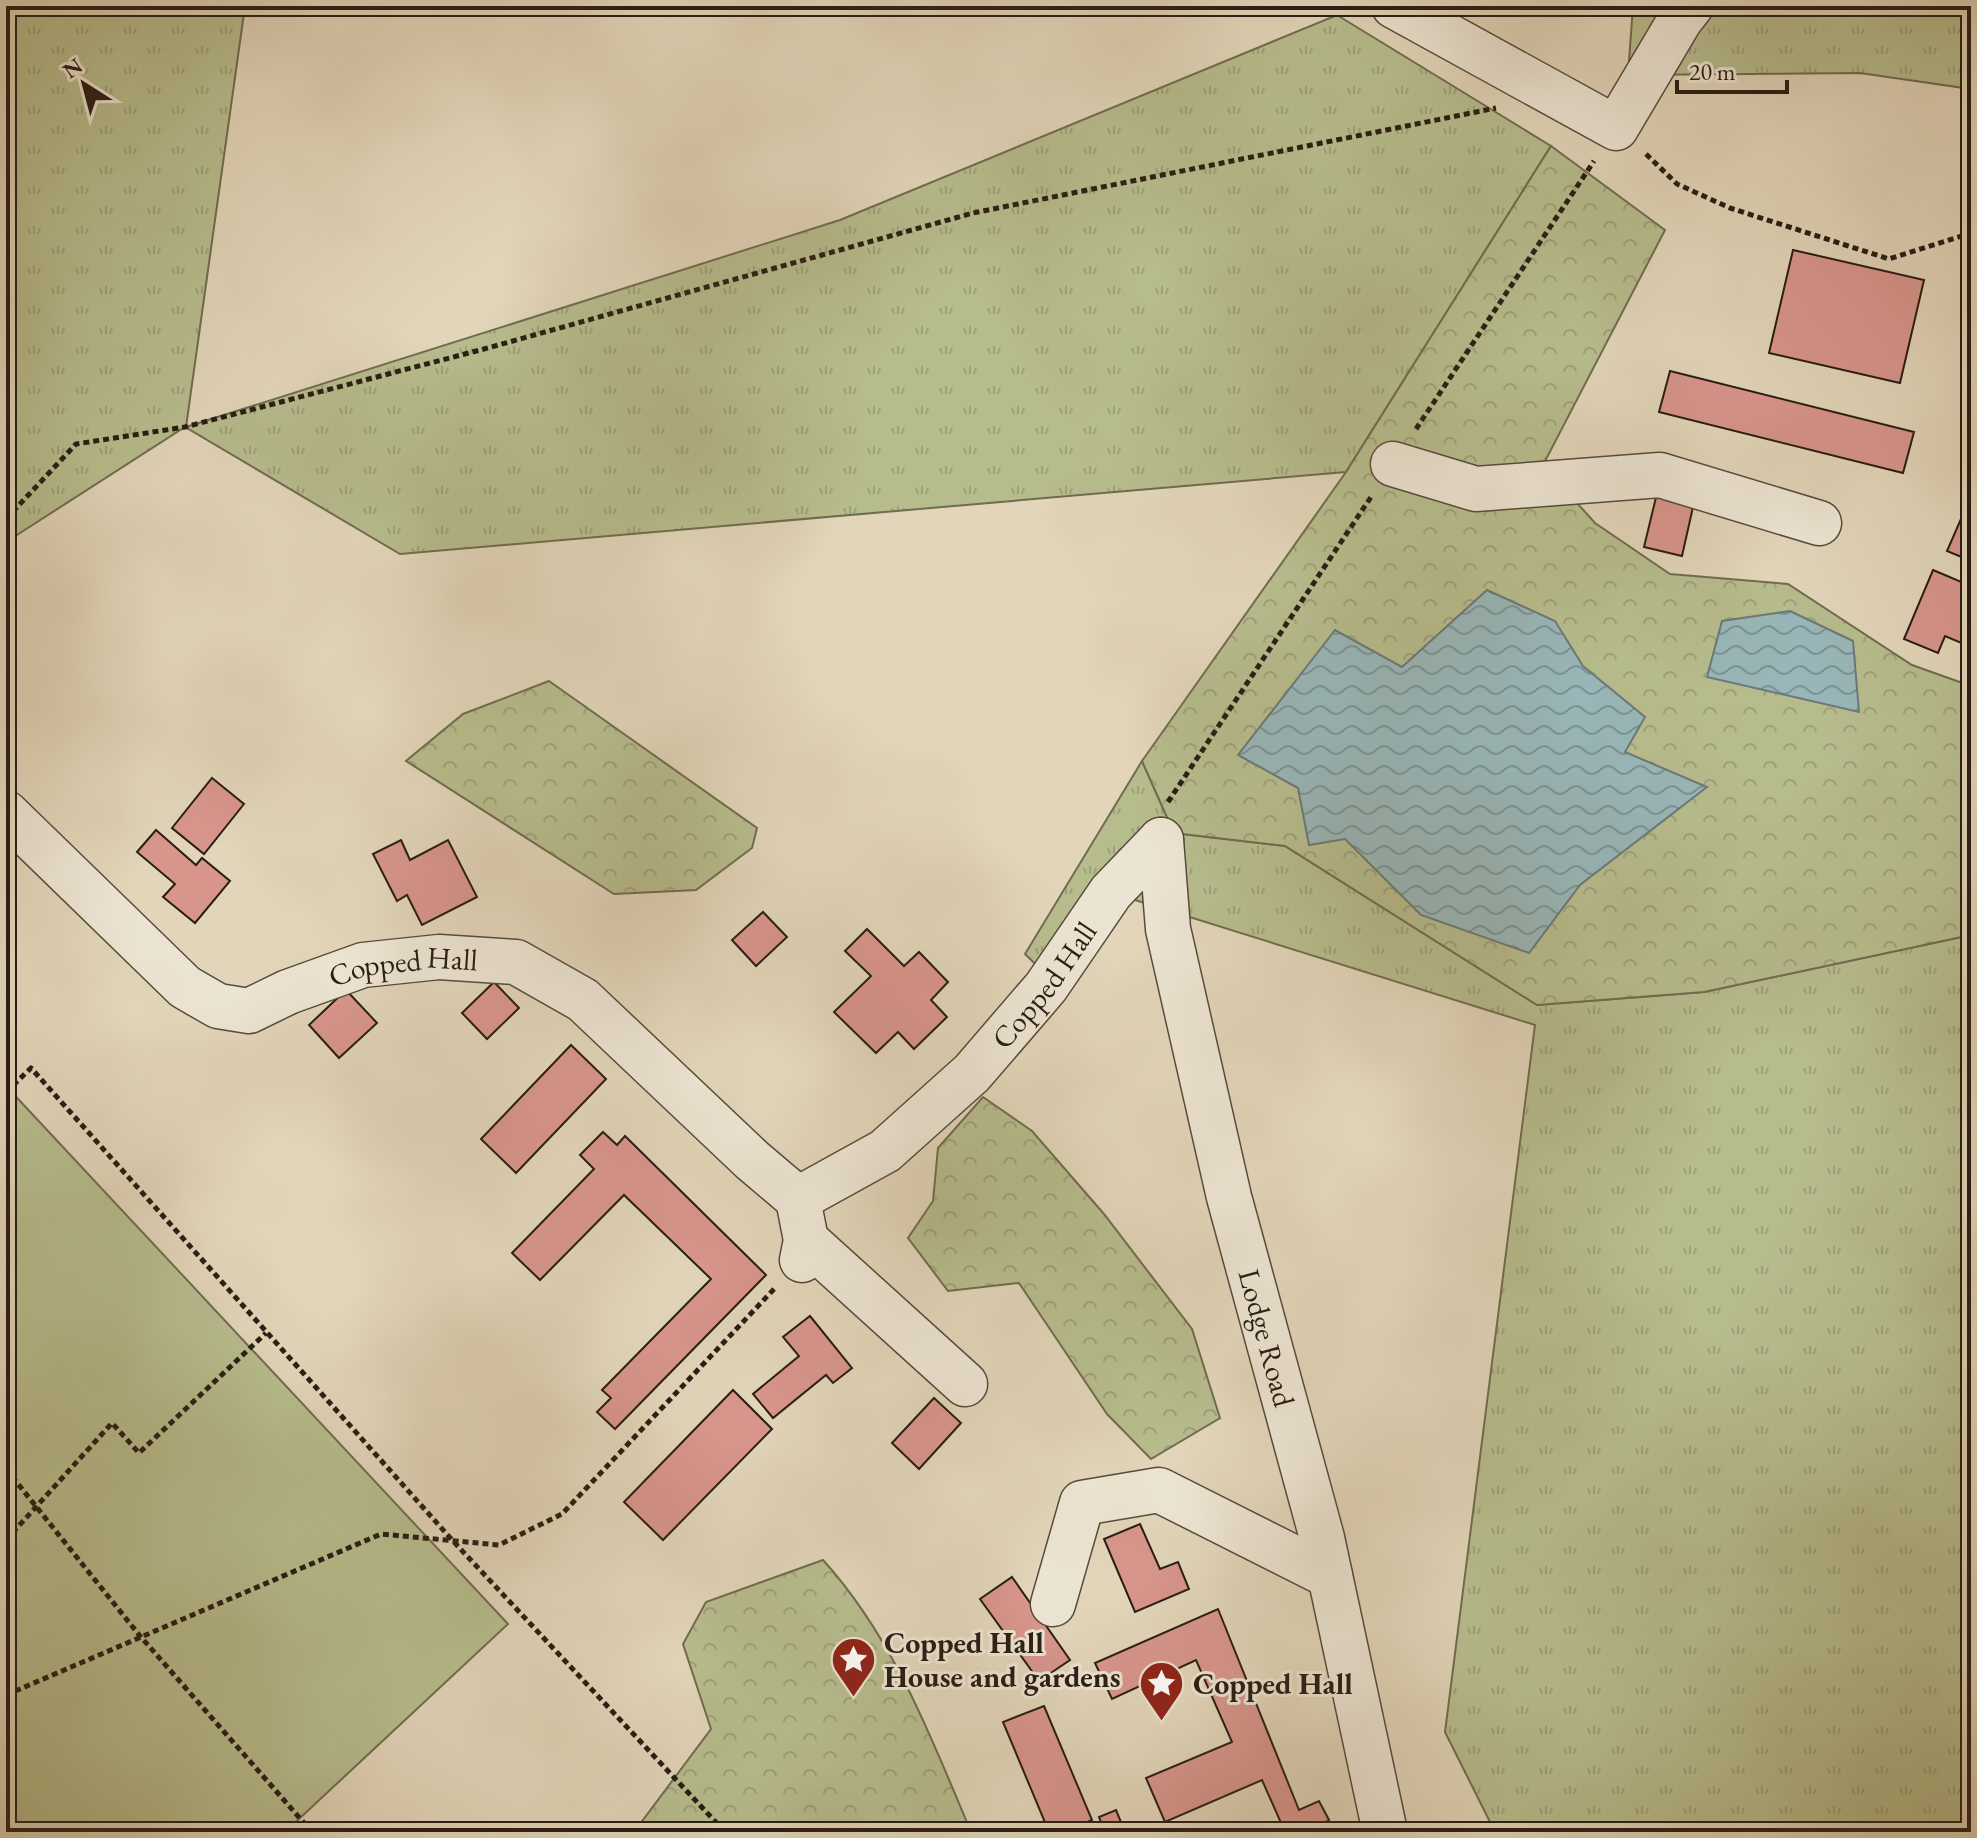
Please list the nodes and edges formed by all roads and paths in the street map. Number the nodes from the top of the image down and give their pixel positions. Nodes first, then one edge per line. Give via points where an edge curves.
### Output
1 (1394, 6) edge
2 (1691, 6) edge
3 (1530, 83) junction
4 (1616, 128) junction
5 (1971, 233) edge
6 (1393, 464) dead end
7 (6, 519) edge
8 (1819, 523) dead end
9 (6, 813) edge
10 (1161, 840) joint
11 (6, 1092) edge
12 (802, 1233) junction
13 (266, 1333) junction
14 (965, 1384) dead end
15 (6, 1469) edge
16 (37, 1507) junction
17 (6, 1540) edge
18 (453, 1541) junction
19 (1330, 1576) junction
20 (1053, 1604) dead end
21 (140, 1636) junction
22 (6, 1695) edge
23 (312, 1832) edge
24 (725, 1832) edge
25 (1385, 1832) edge

1 - 3 lane
2 - 4 lane
3 - 4 lane
3 - 7 path via 1514,103 1491,109 973,213 185,427 76,444
4 - 5 path via 1677,184 1730,208 1889,259
6 - 8 lane via 1476,489 1660,475
9 - 12 lane, Copped Hall via 185,987 218,1006 249,1011 363,965 439,957 516,962 583,1000 752,1160
10 - 12 lane, Copped Hall via 1111,892 1046,987 972,1073
10 - 19 lane, Lodge Road via 1168,929 1229,1197
11 - 13 path via 31,1068
12 - 14 lane
12 - 18 path via 562,1514 499,1545
13 - 16 path via 139,1453 112,1423
13 - 18 path
15 - 16 path
16 - 17 path
16 - 21 path
18 - 21 path via 381,1534
18 - 24 path
19 - 20 lane via 1159,1490 1082,1503
19 - 25 lane, Lodge Road
21 - 22 path
21 - 23 path

